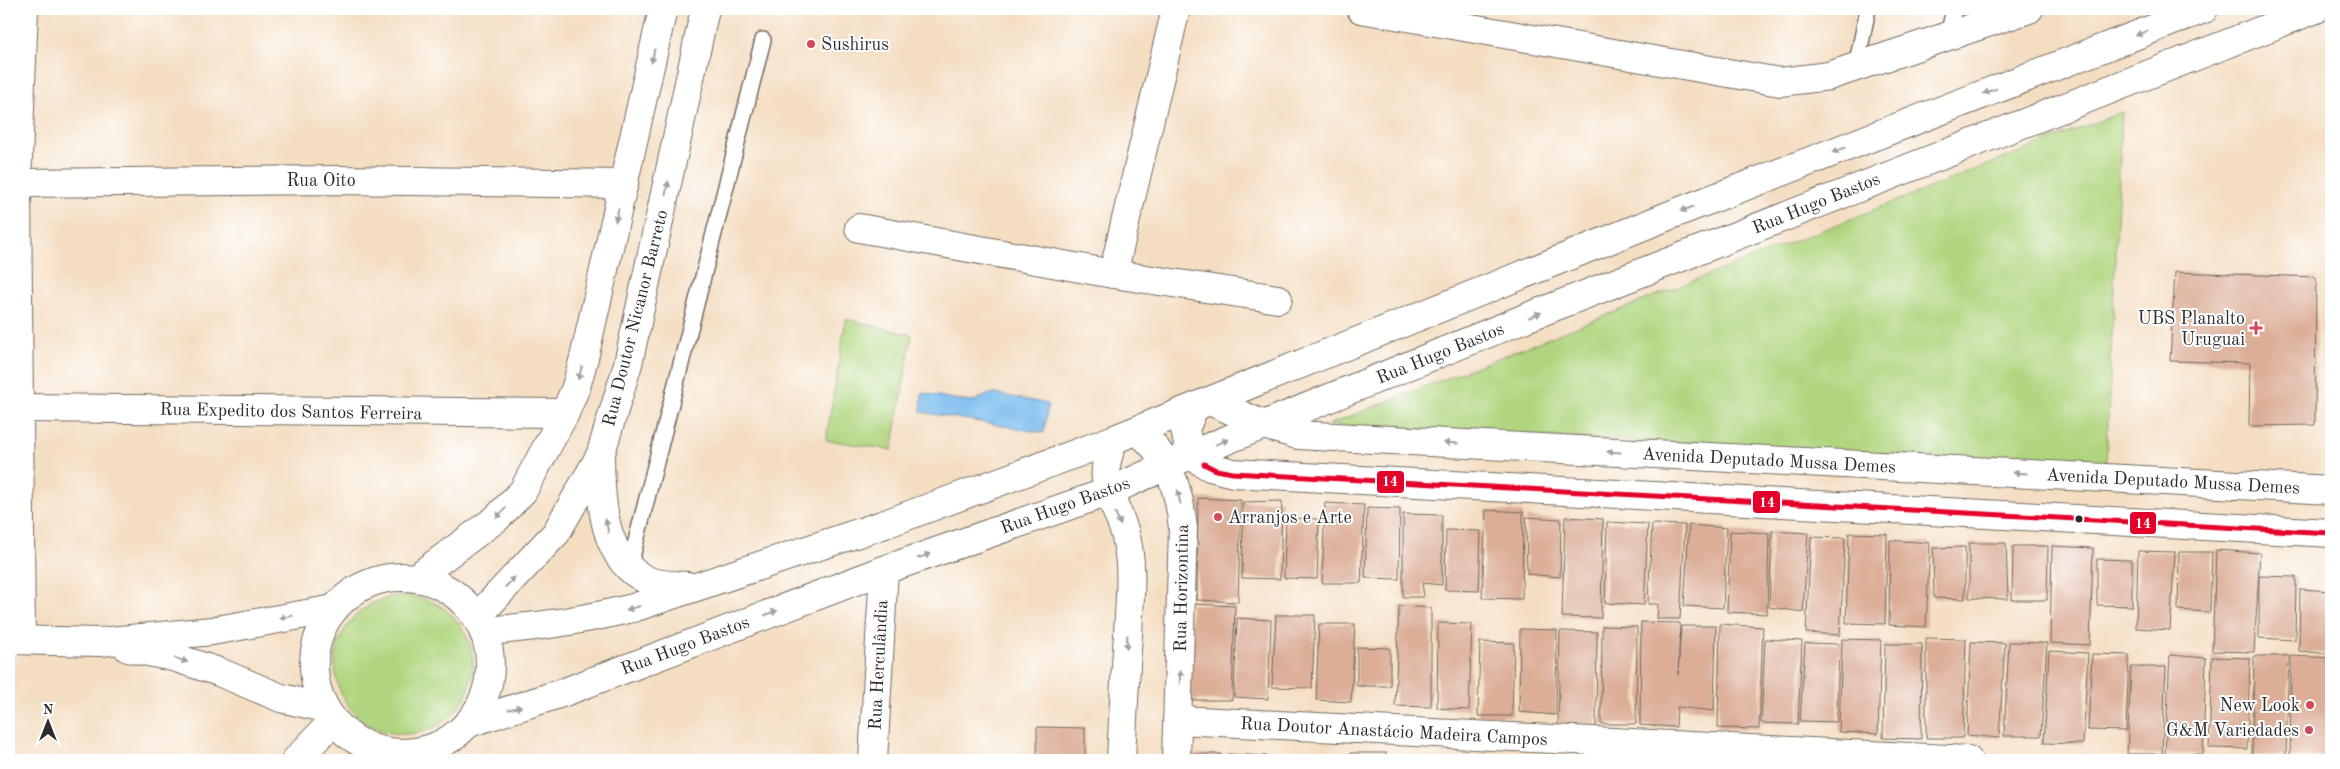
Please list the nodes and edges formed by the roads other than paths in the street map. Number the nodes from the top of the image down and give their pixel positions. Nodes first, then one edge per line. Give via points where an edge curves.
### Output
1 (24, 9) edge
2 (663, 9) edge
3 (705, 9) edge
4 (1176, 9) edge
5 (1361, 9) edge
6 (1868, 9) edge
7 (1954, 9) edge
8 (2029, 9) edge
9 (2204, 9) edge
10 (2316, 9) edge
11 (1948, 35) junction
12 (763, 40) dead end
13 (1856, 67) junction
14 (17, 183) junction
15 (624, 184) junction
16 (859, 228) dead end
17 (1113, 274) junction
18 (1278, 299) dead end
19 (1203, 405) junction
20 (18, 408) junction
21 (565, 413) junction
22 (1264, 425) junction
23 (1126, 435) junction
24 (600, 456) junction
25 (1179, 460) junction
26 (2331, 490) edge
27 (1108, 492) junction
28 (2331, 533) edge
29 (629, 569) junction
30 (884, 570) junction
31 (416, 578) junction
32 (696, 587) junction
33 (334, 609) junction
34 (480, 624) junction
35 (15, 639) edge
36 (100, 642) junction
37 (329, 715) junction
38 (1179, 720) junction
39 (469, 723) junction
40 (371, 755) edge
41 (296, 760) edge
42 (873, 760) edge
43 (1121, 760) edge
44 (1176, 760) edge
45 (1968, 760) edge

1 - 14 street
2 -> 15 street
24 -> 3 street, Rua Doutor Nicanor Barreto via 628,364
4 - 17 street
5 - 13 street via 1780,82 1829,76
6 - 13 lane
7 - 11 lane
8 - 11 street
9 -> 19 street via 1673,214
22 -> 10 street, Rua Hugo Bastos via 1822,201
11 - 13 street
12 - 29 lane
14 - 15 street, Rua Oito via 340,180
14 - 20 street
15 -> 21 street via 584,358
16 - 17 street
17 - 18 street
19 - 22 street, Avenida Deputado Mussa Demes
19 - 23 street
19 - 25 street via 1185,429
20 - 21 street, Rua Expedito dos Santos Ferreira
20 - 35 street
21 -> 31 street via 523,490 497,518
25 -> 22 street, Rua Hugo Bastos
26 -> 22 street, Avenida Deputado Mussa Demes via 1308,435
23 - 25 street, Rua Horizontina via 1149,440
23 - 27 street via 1108,453 1104,471
23 - 32 street via 885,524
29 -> 24 street via 608,534 601,500
34 -> 24 street, Rua Doutor Nicanor Barreto via 556,533
25 - 27 street, Rua Hugo Bastos
25 - 28 street via 1233,473
38 -> 25 street, Rua Horizontina via 1183,528 1178,490
30 -> 27 street, Rua Hugo Bastos
27 -> 43 street via 1128,547 1130,594
29 - 32 street via 650,582
39 -> 30 street, Rua Hugo Bastos via 562,692
30 - 42 street, Rua Herculândia
31 - 33 street via 386,579 358,589
31 - 34 street via 444,588 468,606
32 -> 34 street via 601,616 525,628
33 -> 36 street via 212,631
33 - 37 street via 320,631 314,657 316,684
34 - 39 street via 490,654 490,679 482,702
35 - 36 street
36 -> 37 street via 173,657
37 - 40 street
37 - 41 street
38 - 44 street, Rua Horizontina
38 - 45 street, Rua Doutor Anastácio Madeira Campos
39 - 40 street via 450,739 426,750

